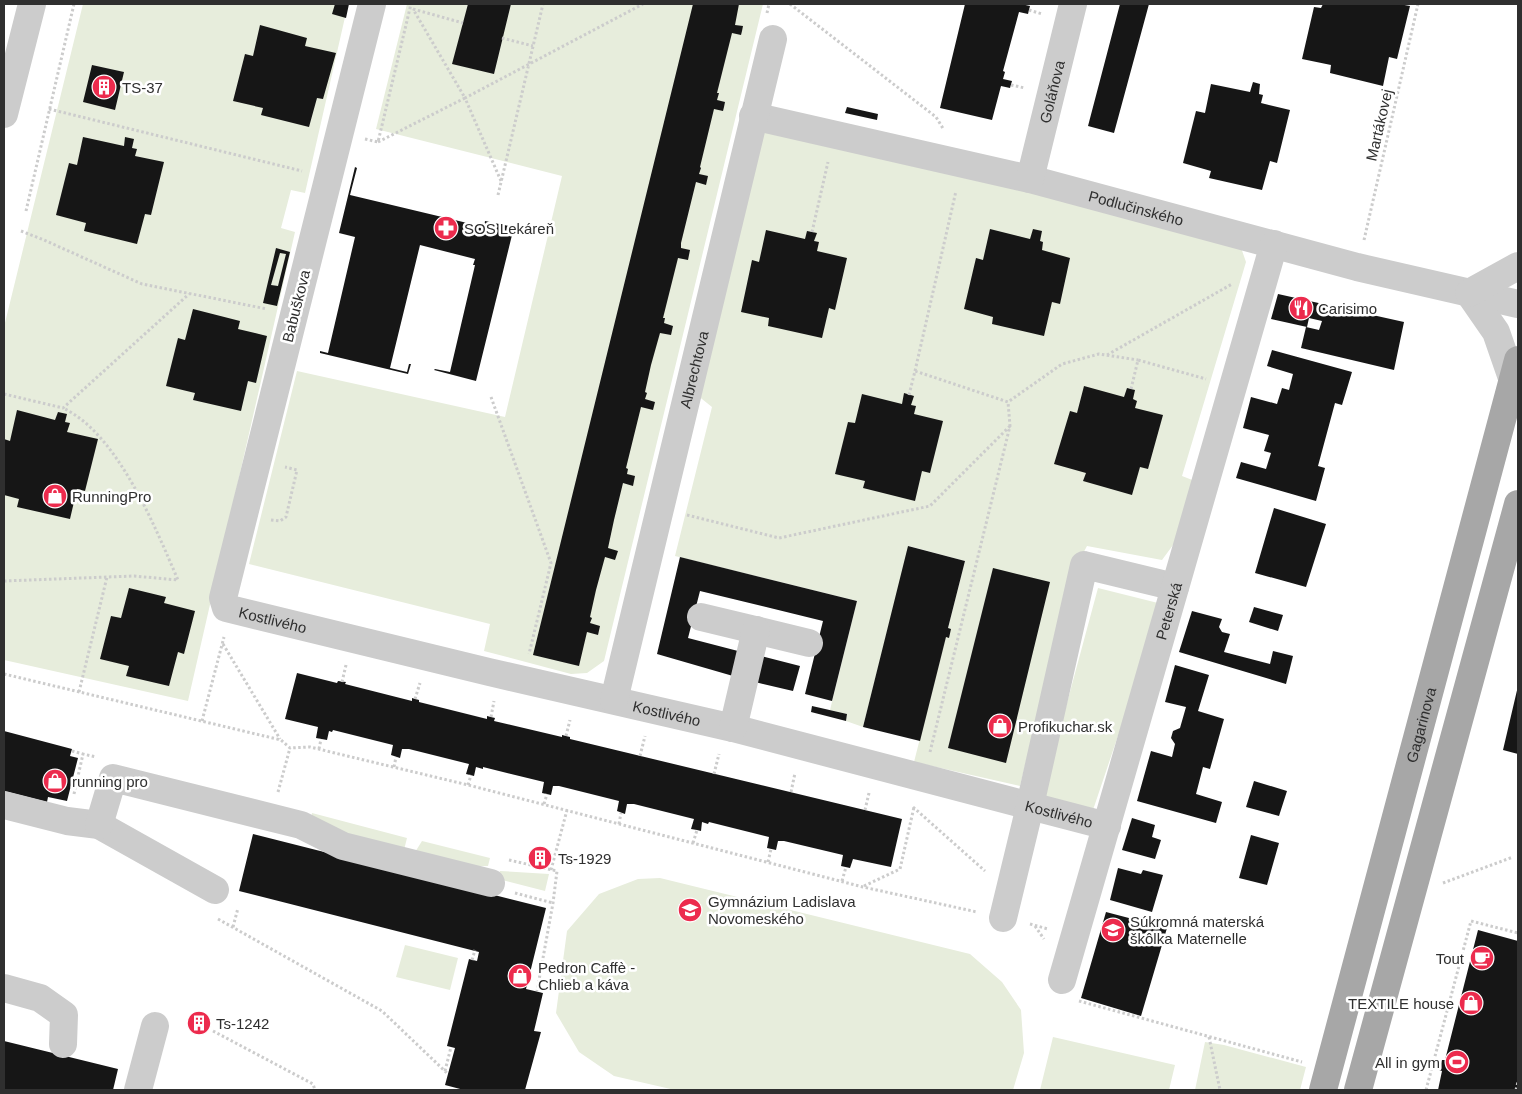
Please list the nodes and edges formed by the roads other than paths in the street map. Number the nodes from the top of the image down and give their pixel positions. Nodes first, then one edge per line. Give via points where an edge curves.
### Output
1 (32, 4) edge
2 (372, 4) edge
3 (1073, 4) edge
4 (773, 39) dead end
5 (4, 114) edge
6 (753, 116) junction
7 (1030, 180) junction
8 (1271, 254) junction
9 (1518, 266) edge
10 (1469, 293) junction
11 (1518, 304) edge
12 (1515, 371) edge
13 (1518, 504) edge
14 (1175, 587) junction
15 (226, 608) joint
16 (701, 617) dead end
17 (756, 630) junction
18 (809, 643) dead end
19 (614, 700) junction
20 (727, 738) junction
21 (4, 805) edge
22 (1030, 805) junction
23 (99, 825) junction
24 (1107, 826) junction
25 (491, 883) dead end
26 (216, 890) dead end
27 (1006, 905) road end
28 (1062, 980) road end
29 (4, 988) edge
30 (155, 1026) dead end
31 (63, 1044) dead end
32 (138, 1090) edge
33 (1323, 1090) edge
34 (1358, 1090) edge

1 - 5 street
2 - 15 street, Babuškova via 223,598
3 - 7 street, Goláňova
4 - 6 street, Albrechtova
6 - 7 street, Podlučinského
6 - 19 street, Albrechtova
7 - 8 street, Podlučinského
8 - 10 street, Podlučinského via 1357,267
8 - 14 street, Peterská
9 - 10 street
10 - 11 street, Podlučinského
10 - 12 street via 1496,332
12 - 33 main road, Gagarinova
13 - 34 main road
14 - 22 street via 1084,566
14 - 24 street, Peterská
15 - 19 street, Kostlivého
16 - 17 street
17 - 18 street
17 - 20 street
19 - 20 street, Kostlivého
20 - 22 street, Kostlivého via 924,777
21 - 23 street via 67,821
22 - 24 street, Kostlivého
22 - 27 street
23 - 25 street via 113,778 301,825 343,846
23 - 26 street
24 - 28 street, Peterská
29 - 31 street via 40,998 64,1015
30 - 32 street

